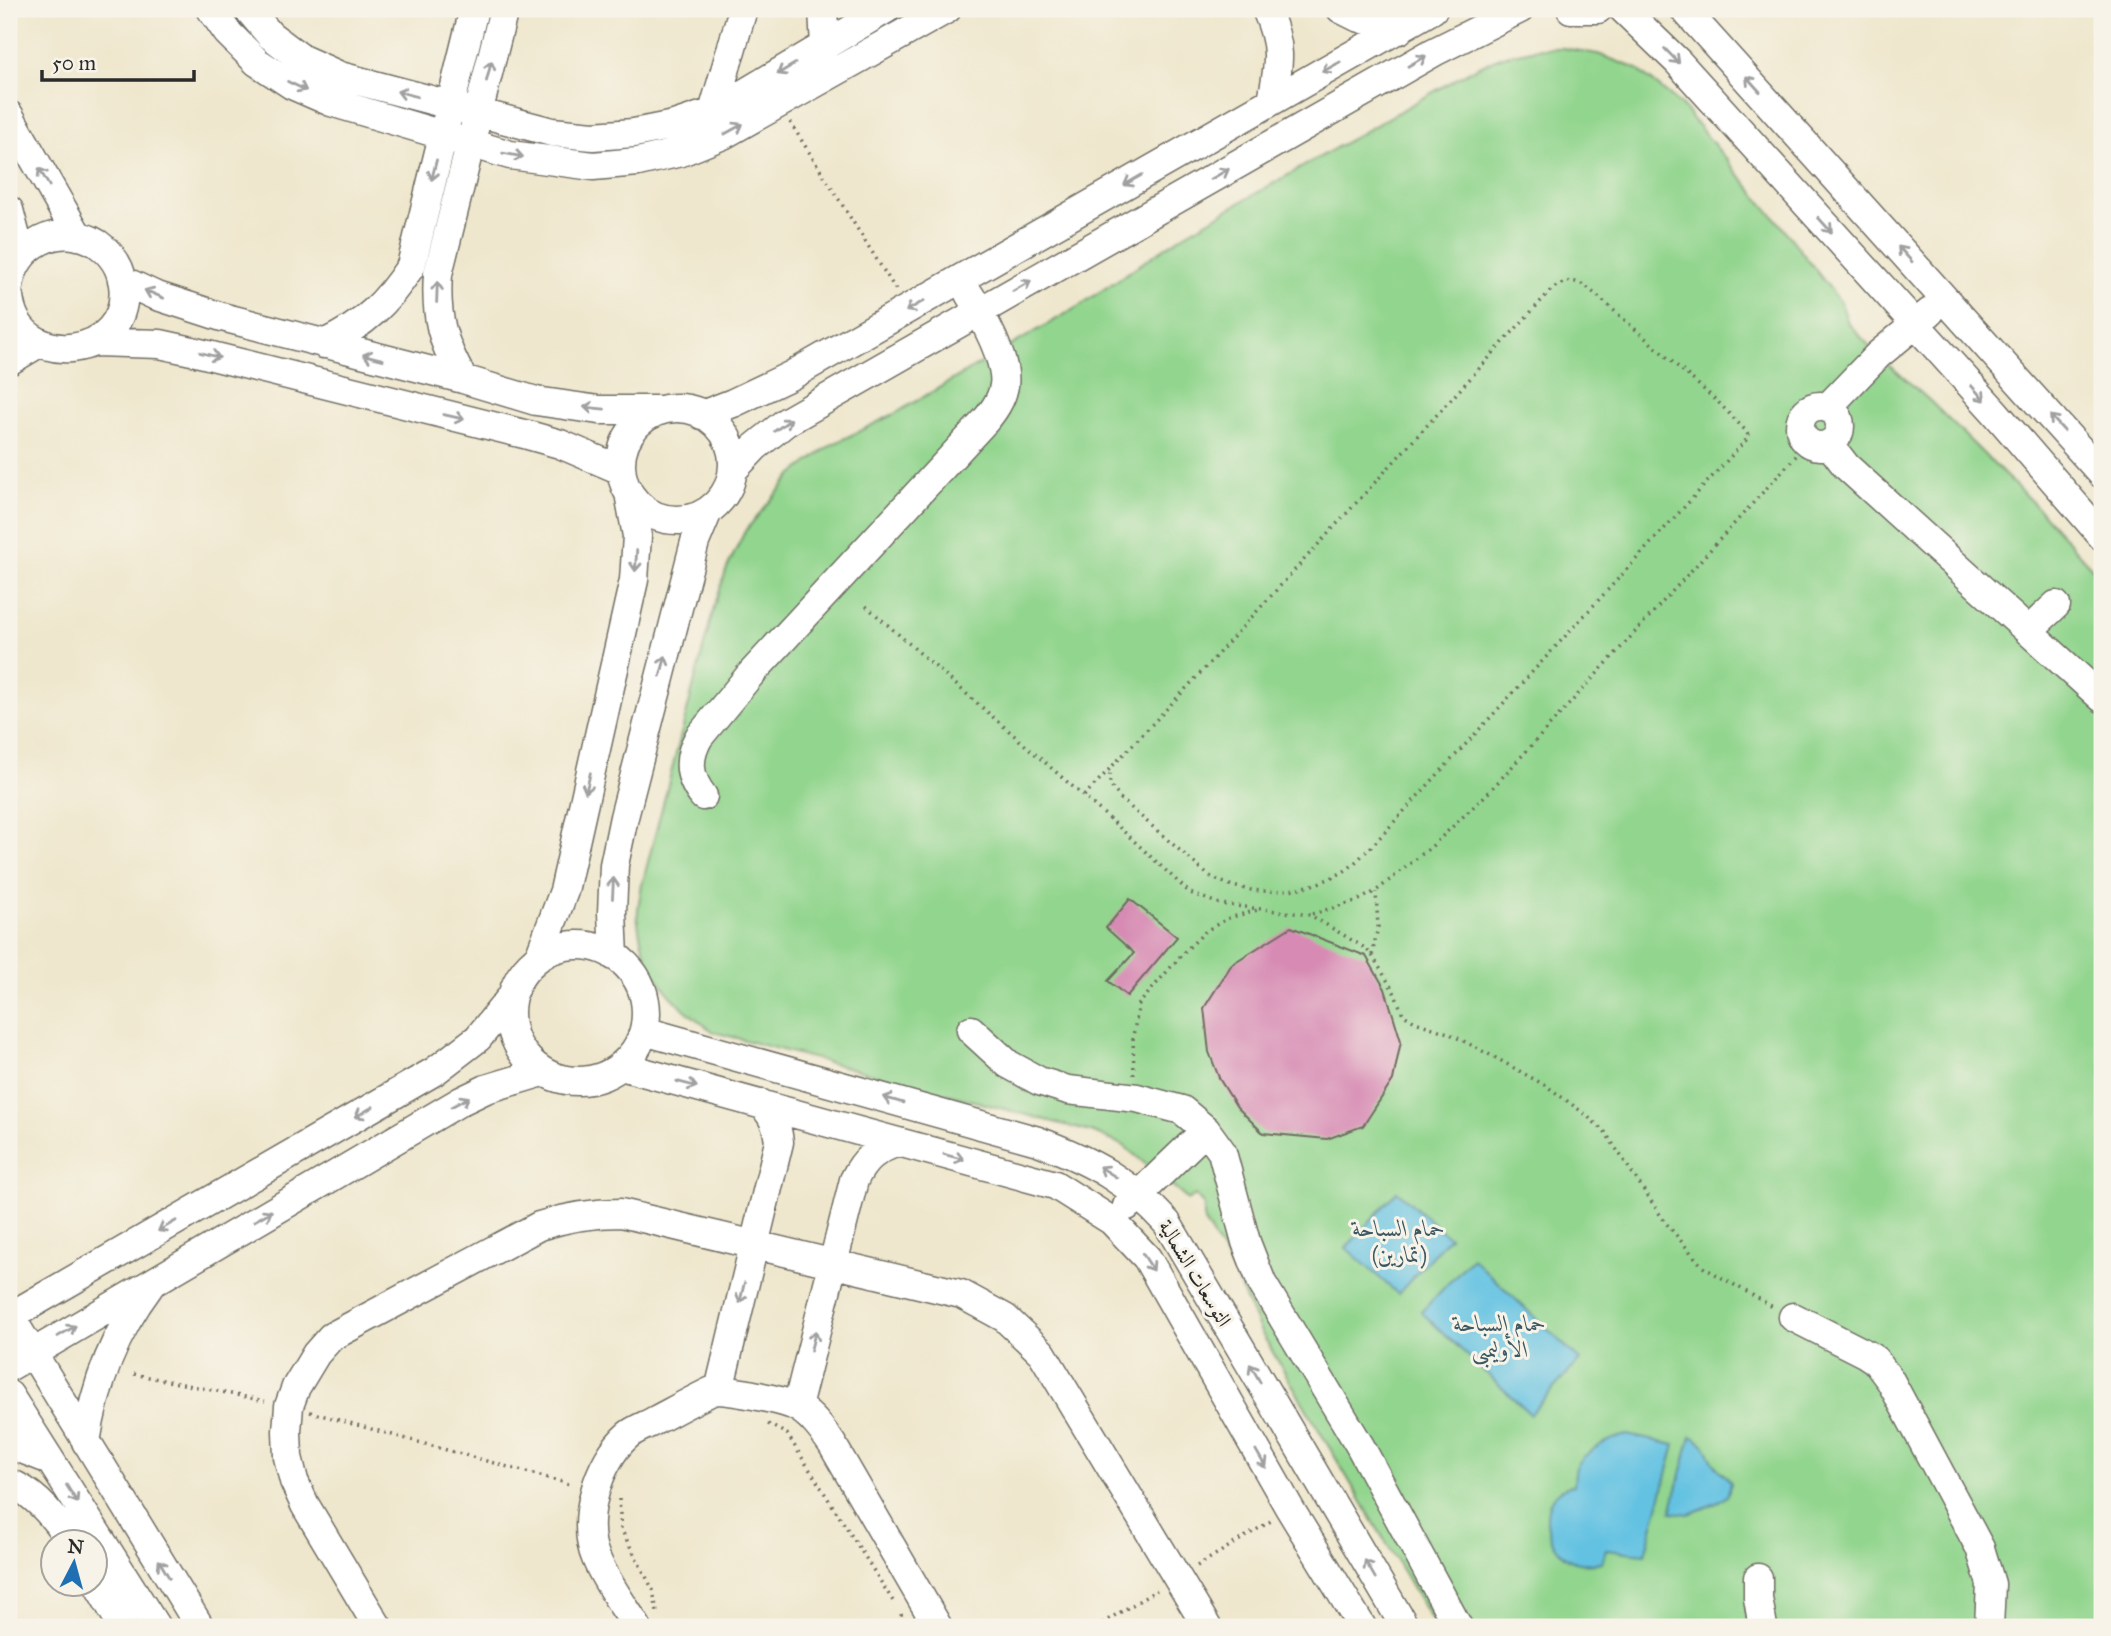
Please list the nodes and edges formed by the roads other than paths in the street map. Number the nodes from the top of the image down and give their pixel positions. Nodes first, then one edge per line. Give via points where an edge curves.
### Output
1 (211, 9) edge
2 (248, 9) edge
3 (474, 9) edge
4 (504, 9) edge
5 (743, 9) edge
6 (823, 9) edge
7 (886, 9) edge
8 (947, 9) edge
9 (1266, 9) edge
10 (1341, 9) edge
11 (1433, 9) edge
12 (1520, 9) edge
13 (1571, 9) edge
14 (1598, 9) edge
15 (1623, 9) edge
16 (1684, 9) edge
17 (1399, 30) junction
18 (825, 46) junction
19 (1272, 100) junction
20 (450, 106) junction
21 (713, 112) junction
22 (478, 113) junction
23 (9, 115) edge
24 (443, 135) junction
25 (471, 144) junction
26 (9, 210) edge
27 (78, 236) junction
28 (21, 256) junction
29 (122, 280) junction
30 (960, 281) junction
31 (9, 287) edge
32 (1944, 298) junction
33 (10, 310) edge
34 (980, 310) junction
35 (1916, 325) junction
36 (94, 342) junction
37 (39, 343) junction
38 (324, 344) junction
39 (9, 361) edge
40 (463, 379) junction
41 (662, 410) junction
42 (702, 415) junction
43 (733, 471) junction
44 (2102, 474) edge
45 (625, 481) junction
46 (708, 511) junction
47 (2102, 537) edge
48 (2056, 605) dead end
49 (2028, 631) junction
50 (2102, 698) edge
51 (703, 796) dead end
52 (614, 956) junction
53 (539, 957) junction
54 (512, 996) junction
55 (971, 1030) dead end
56 (644, 1031) junction
57 (621, 1066) junction
58 (543, 1072) junction
59 (762, 1104) junction
60 (1206, 1130) junction
61 (898, 1142) junction
62 (1139, 1194) junction
63 (1112, 1221) junction
64 (753, 1243) junction
65 (832, 1263) junction
66 (153, 1280) junction
67 (10, 1317) edge
68 (1793, 1317) road end
69 (21, 1360) edge
70 (719, 1390) junction
71 (9, 1395) edge
72 (797, 1407) junction
73 (86, 1442) junction
74 (9, 1444) edge
75 (50, 1460) junction
76 (9, 1483) edge
77 (62, 1528) edge
78 (1758, 1578) dead end
79 (106, 1598) edge
80 (648, 1624) edge
81 (123, 1627) edge
82 (156, 1627) edge
83 (200, 1627) edge
84 (378, 1627) edge
85 (938, 1627) edge
86 (1207, 1627) edge
87 (1362, 1627) edge
88 (1405, 1627) edge
89 (1458, 1627) edge
90 (1763, 1627) edge
91 (1989, 1627) edge

1 -> 24 street via 257,62 292,85 331,102
20 -> 2 street via 340,76 302,59 270,35
3 - 20 street
22 -> 4 street
5 - 21 street
6 - 18 street
7 - 18 street
25 -> 8 street via 510,155 593,166 681,152 723,135
9 - 19 street via 1276,32 1279,66
10 - 17 street
11 - 17 street
34 -> 12 street via 1434,52
13 - 14 street
15 -> 35 street via 1687,72
32 -> 16 street
17 -> 19 street
18 -> 21 street
19 -> 30 street
20 - 22 street
20 - 24 street
21 - 22 street via 634,134 593,136 552,132
22 - 25 street
27 -> 23 street
24 - 25 street
24 -> 38 street via 411,266 375,313
40 -> 25 street via 449,355 436,302 438,274
26 - 28 street
27 - 28 street via 47,238
27 - 29 street via 107,251
28 - 31 street
29 - 36 street via 118,316
38 -> 29 street via 187,307
30 - 34 street
30 -> 42 street via 773,385
32 - 35 street
44 -> 32 street
33 - 37 street via 28,336
43 -> 34 street via 786,422
34 - 51 street via 1004,369 1004,389 995,410 947,446 699,737 690,767
35 -> 47 street
35 - 49 street via 1878,355 1832,413 1839,423 1838,436 1818,443
36 - 37 street via 66,349
36 -> 45 street via 160,344 528,435 560,444
37 - 39 street
40 -> 38 street
41 -> 40 street via 599,410 536,401
41 - 42 street
41 - 45 street via 636,426 626,439 621,454
42 - 43 street via 726,438
43 - 46 street via 724,493
45 - 46 street via 643,509 656,516 692,519
45 -> 53 street via 637,537 634,580 564,891
52 -> 46 street via 614,865 624,817 695,542
48 - 49 street
49 - 50 street
52 - 53 street via 600,949 569,946
52 - 56 street via 641,988 646,1009
53 - 54 street
54 - 58 street via 509,1011 519,1048
54 -> 67 street via 478,1038 435,1071
55 - 60 street via 1008,1064 1039,1081 1182,1110
56 - 57 street
62 -> 56 street, التوسعات الشمالية via 1111,1173 1038,1141
57 - 58 street via 583,1081
57 -> 59 street
66 -> 58 street via 461,1101
59 - 61 street
59 - 64 street via 775,1121 779,1142
60 - 62 street
60 - 89 street via 1222,1152 1262,1283 1360,1446
61 -> 63 street via 1055,1185
61 - 65 street via 884,1146 861,1166
62 - 63 street
88 -> 62 street, التوسعات الشمالية via 1167,1223
63 -> 87 street via 1147,1258
64 - 65 street
64 -> 70 street
64 - 84 street via 621,1213 565,1217 539,1226 331,1337 305,1370 289,1406 288,1457 305,1505
72 -> 65 street
65 - 86 street via 961,1294 1025,1334 1042,1353
69 -> 66 street
66 - 73 street via 109,1356
67 - 69 street
68 - 91 street via 1866,1354 1891,1380 1980,1548 1991,1584
69 - 73 street
70 - 72 street
70 - 80 street via 629,1434 608,1461 595,1491 591,1513 595,1558
71 - 75 street
72 - 85 street via 832,1444
83 -> 73 street
74 - 75 street
75 -> 82 street
76 - 77 street
78 - 90 street
79 - 81 street

